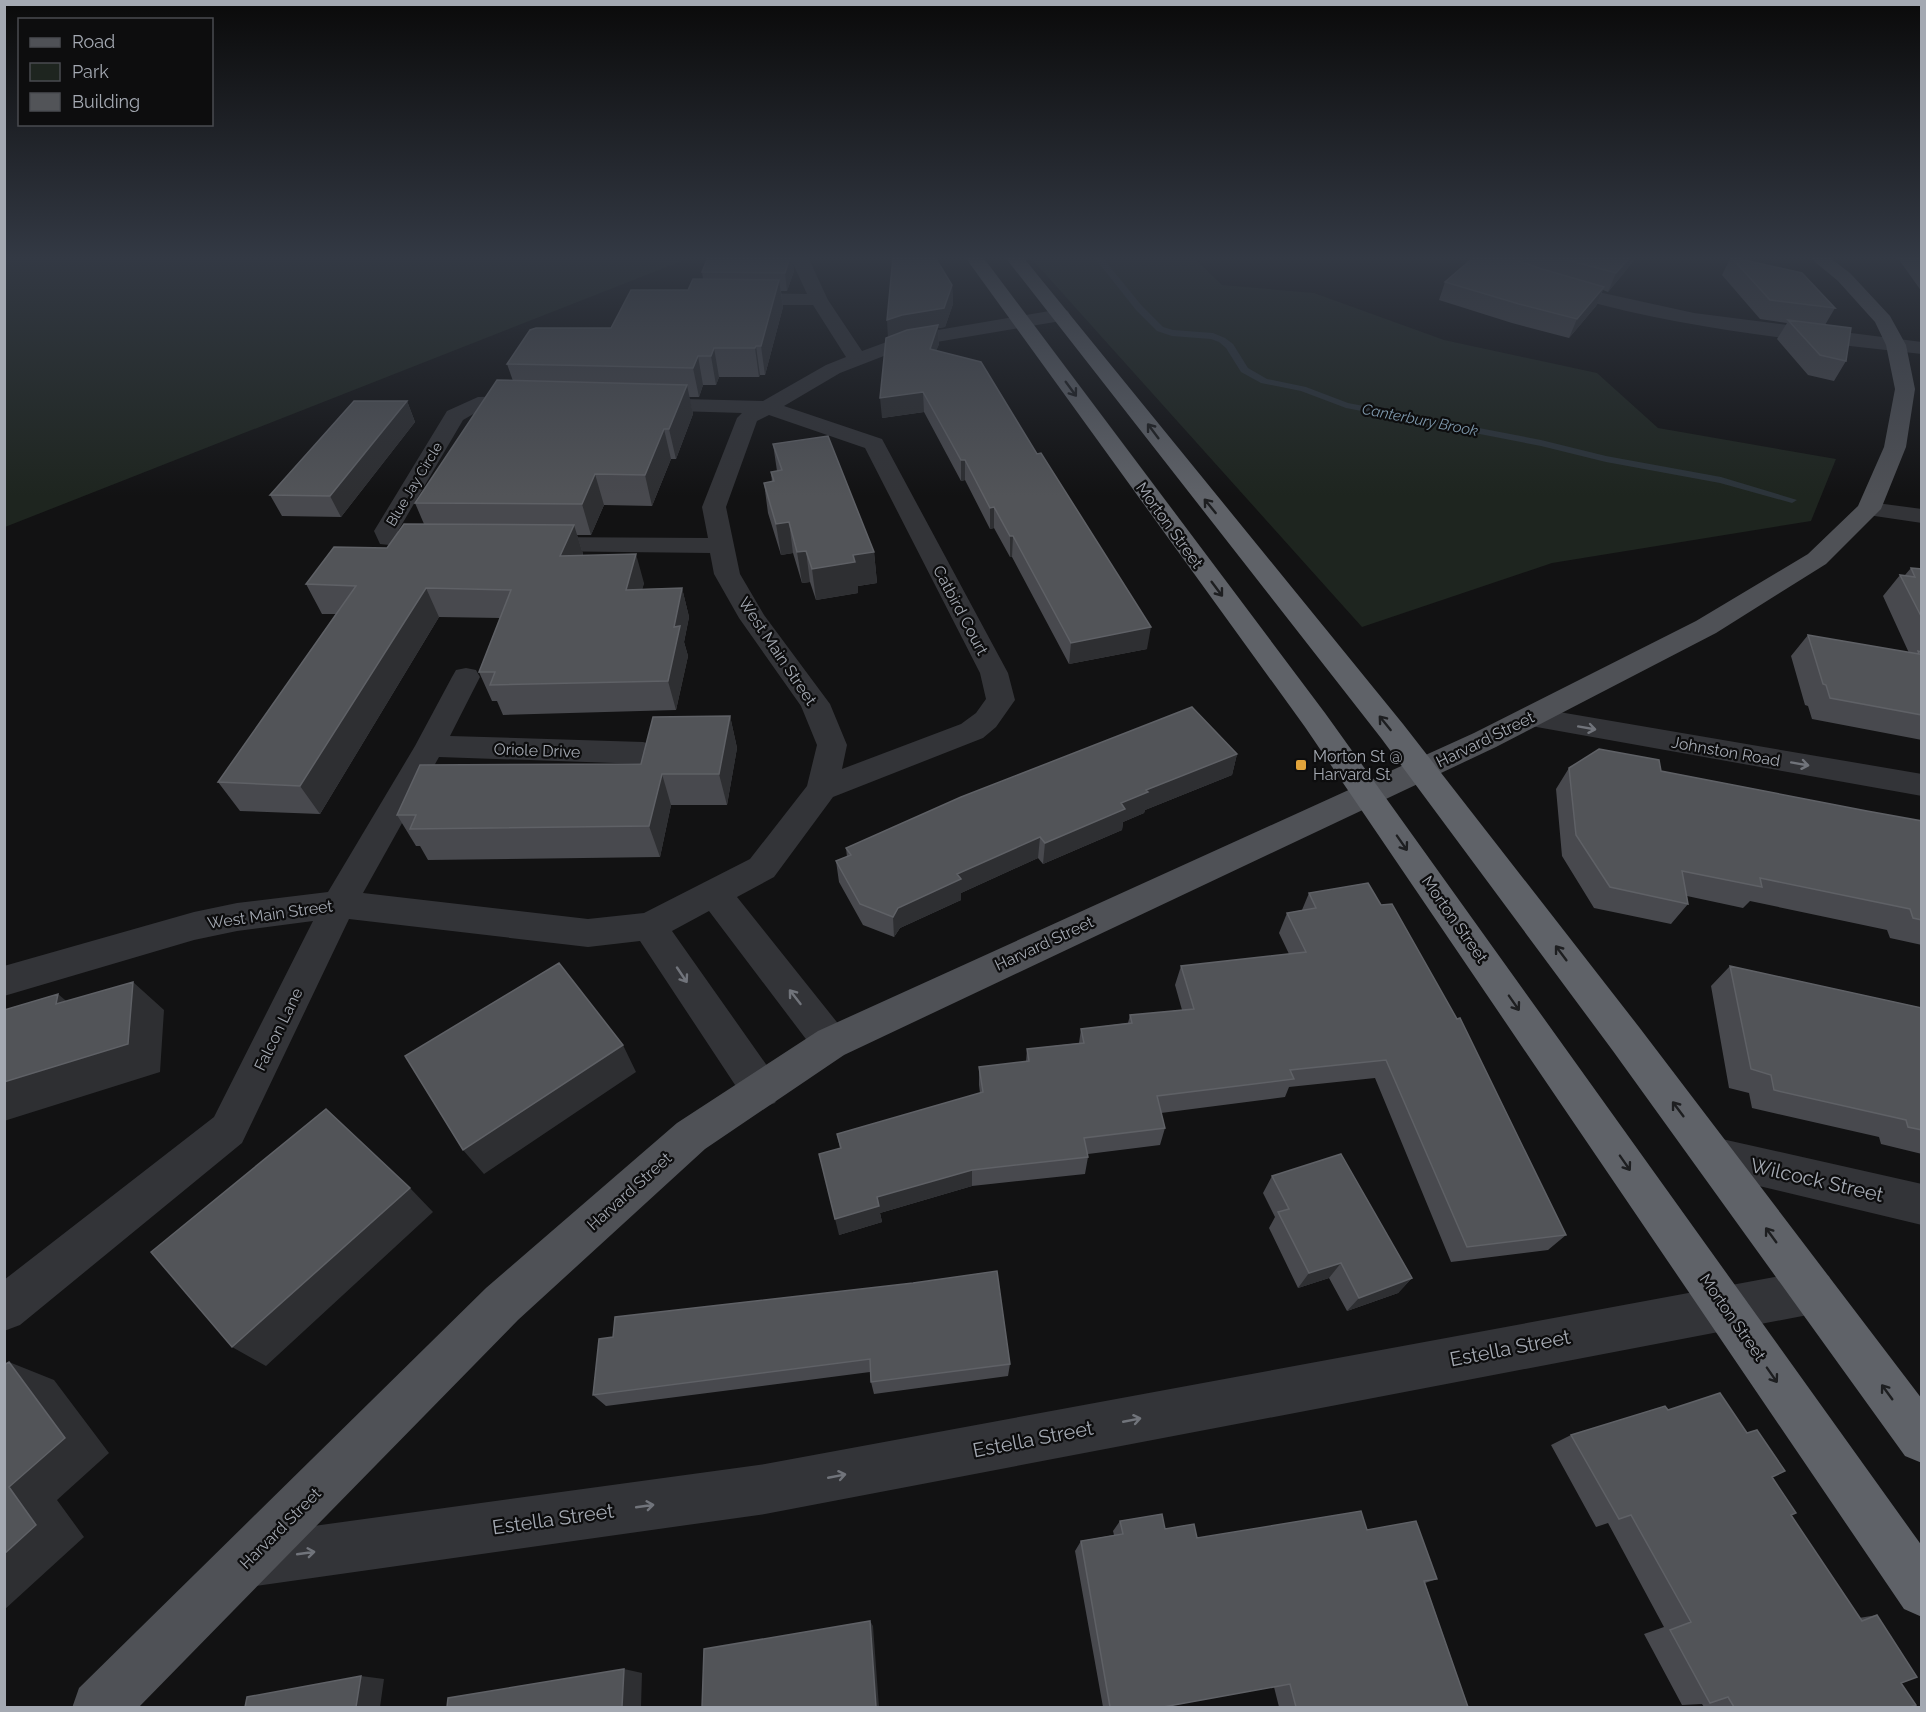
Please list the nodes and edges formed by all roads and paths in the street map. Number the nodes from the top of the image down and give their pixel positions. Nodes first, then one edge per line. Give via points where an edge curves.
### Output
1 (843, 337) edge
2 (1008, 337) edge
3 (1027, 337) edge
4 (1079, 337) edge
5 (1831, 337) edge
6 (1892, 337) edge
7 (1896, 345) junction
8 (1922, 348) edge
9 (941, 355) edge
10 (857, 358) junction
11 (553, 402) edge
12 (624, 404) edge
13 (766, 407) junction
14 (1869, 509) junction
15 (1922, 516) edge
16 (459, 543) edge
17 (519, 544) edge
18 (720, 546) junction
19 (466, 677) dead end
20 (1530, 717) junction
21 (430, 747) junction
22 (643, 753) edge
23 (1421, 770) junction
24 (1922, 785) edge
25 (822, 789) junction
26 (1368, 795) junction
27 (715, 894) junction
28 (339, 904) junction
29 (649, 927) junction
30 (4, 981) edge
31 (831, 1043) junction
32 (761, 1090) junction
33 (1713, 1156) junction
34 (1922, 1205) edge
35 (1813, 1292) junction
36 (1726, 1308) junction
37 (4, 1309) edge
38 (1922, 1439) edge
39 (248, 1561) junction
40 (1922, 1591) edge
41 (99, 1707) edge

1 - 10 street
2 - 10 street, West Main Street via 903,342
3 -> 26 highway, Morton Street
23 -> 4 highway
5 - 7 street
6 - 7 main road, Harvard Street
7 - 8 street
7 - 14 main road, Harvard Street via 1905,389 1895,447
9 - 10 street, West Main Street
10 - 13 street, West Main Street
11 - 16 street, Blue Jay Circle via 478,403 454,416 386,531 389,539 412,543
12 - 13 street
13 - 18 street, West Main Street via 748,418 714,507
13 - 25 street, Catbird Court via 874,444 994,674 1001,700 972,731
14 - 15 street
14 - 20 main road, Harvard Street via 1817,559 1706,627
17 - 18 street
18 - 25 street, West Main Street via 727,574 752,618 816,704 832,745
19 - 21 street, Falcon Lane
20 - 23 main road, Harvard Street
20 -> 24 street, Johnston Road
21 - 22 street, Oriole Drive
21 - 28 street, Falcon Lane
23 - 26 main road, Harvard Street
33 -> 23 highway
25 - 27 street, West Main Street via 762,868
26 - 31 main road, Harvard Street
26 -> 36 highway, Morton Street
27 - 29 street, West Main Street
31 -> 27 street
28 - 29 street, West Main Street via 588,933
28 - 30 street, West Main Street via 194,926
28 - 37 street, Falcon Lane via 228,1130
29 -> 32 street
31 - 32 main road, Harvard Street
32 - 39 main road, Harvard Street via 691,1136 502,1304
33 - 34 street, Wilcock Street
35 -> 33 highway
35 - 36 street, Estella Street
38 -> 35 highway
39 -> 36 street, Estella Street via 765,1489
36 -> 40 highway, Morton Street
39 - 41 main road, Harvard Street

